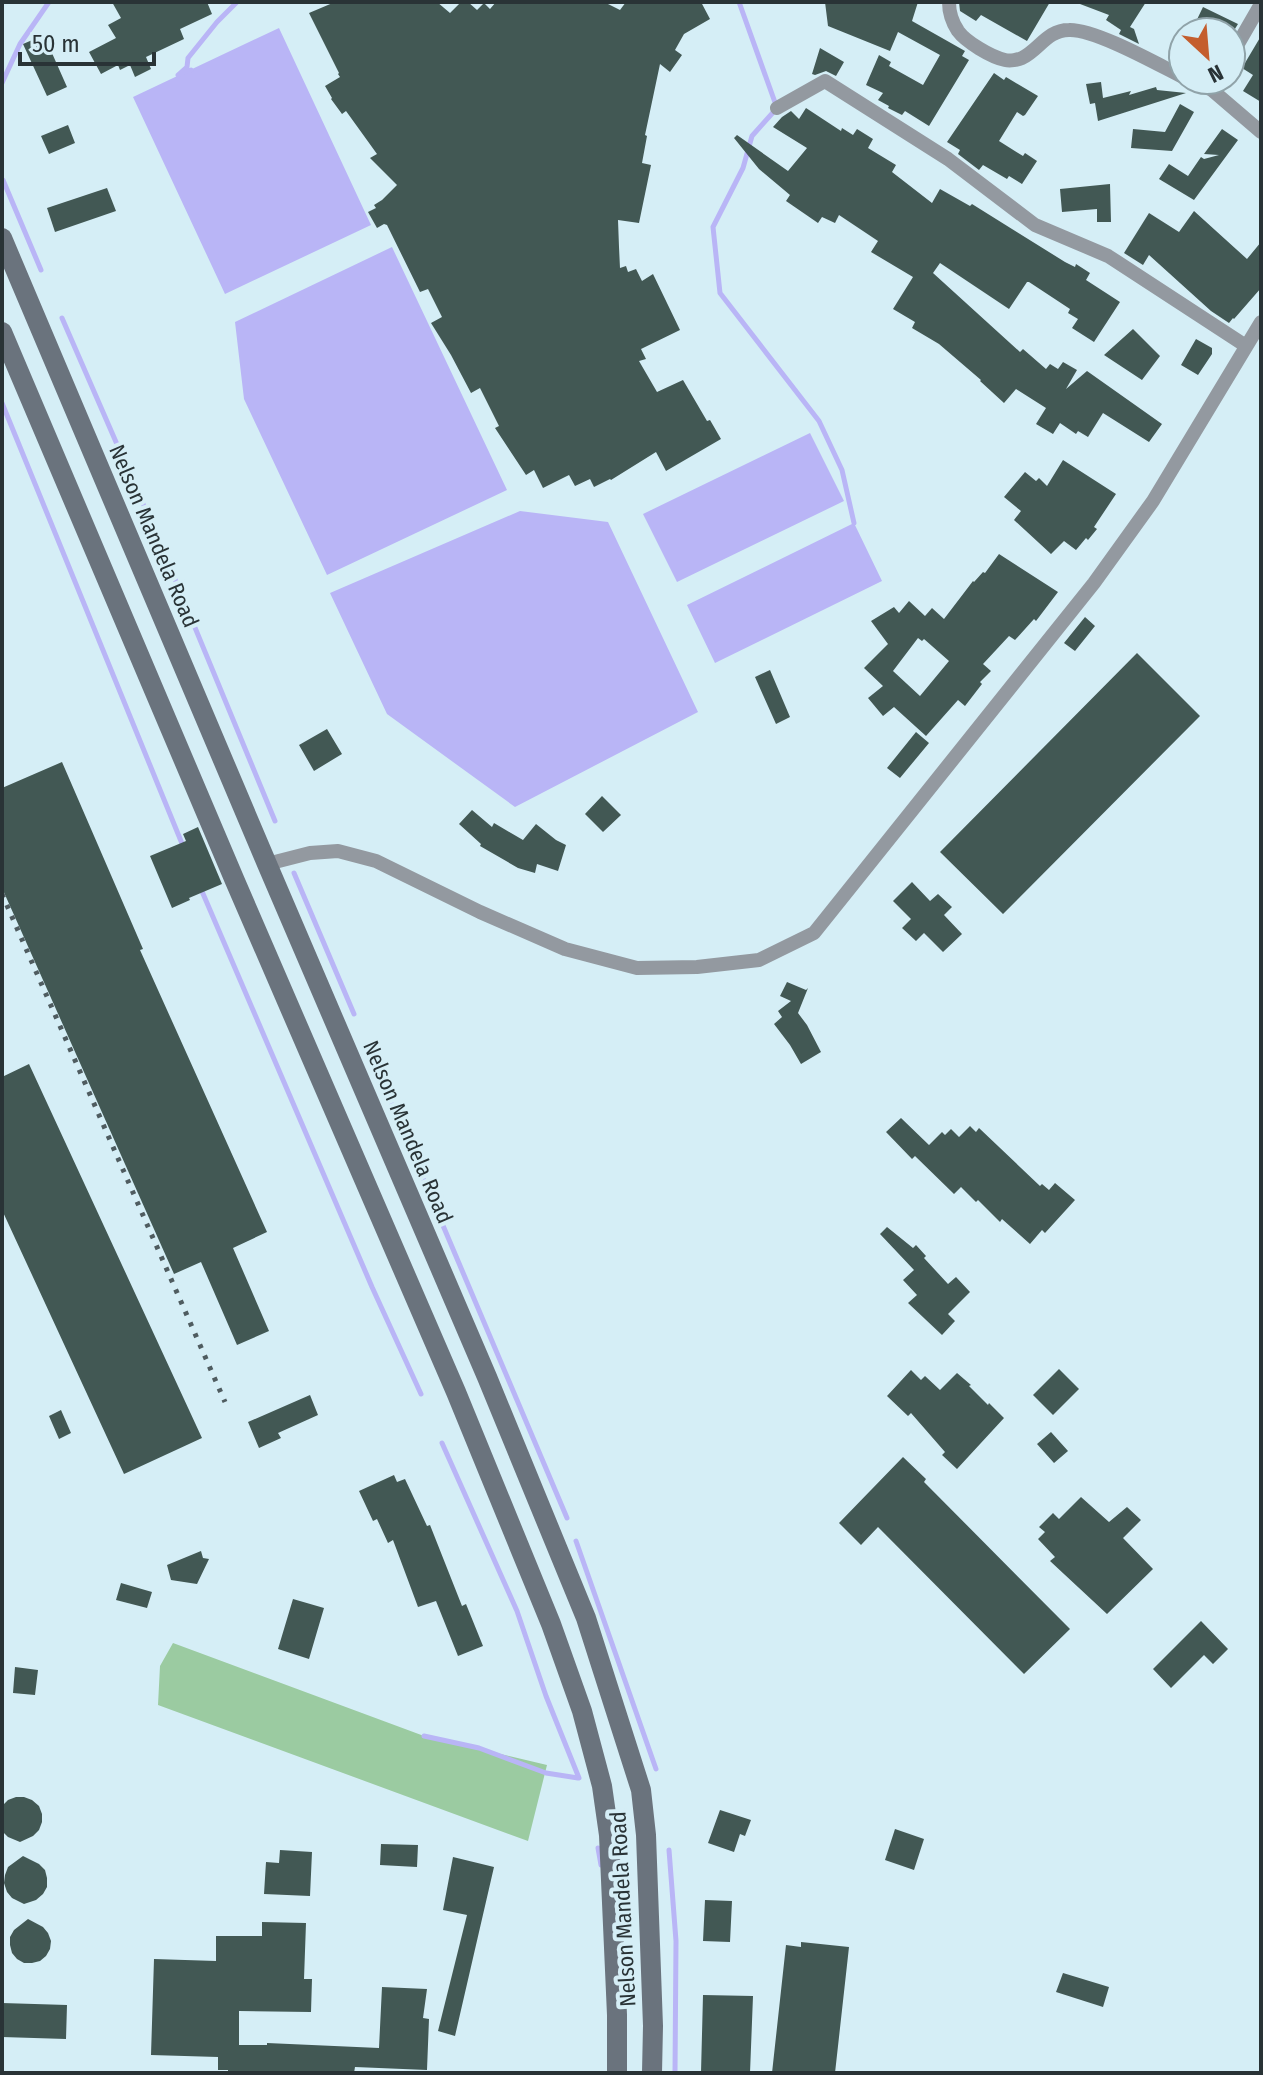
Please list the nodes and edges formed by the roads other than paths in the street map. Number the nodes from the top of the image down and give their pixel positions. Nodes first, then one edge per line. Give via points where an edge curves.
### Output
1 (949, 2) edge
2 (1261, 4) edge
3 (1247, 28) edge
4 (1167, 69) edge
5 (1226, 96) edge
6 (777, 108) dead end
7 (1261, 132) edge
8 (2, 238) edge
9 (1261, 322) edge
10 (2, 332) edge
11 (1246, 346) junction
12 (267, 864) junction
13 (617, 2073) edge
14 (652, 2073) edge

1 - 4 street via 957,30 1007,61 1021,59 1051,35 1067,30 1115,44
2 - 3 street
5 - 7 street
6 - 11 street via 825,81 948,159 1035,225 1108,256
8 - 12 main road, Nelson Mandela Road
9 - 11 street
10 - 13 main road, Nelson Mandela Road via 456,1392 582,1711 609,1835
11 - 12 street via 1138,524 814,933 759,960 637,968 565,949 376,861 338,851
12 - 14 main road, Nelson Mandela Road via 586,1618 637,1776 646,1835

